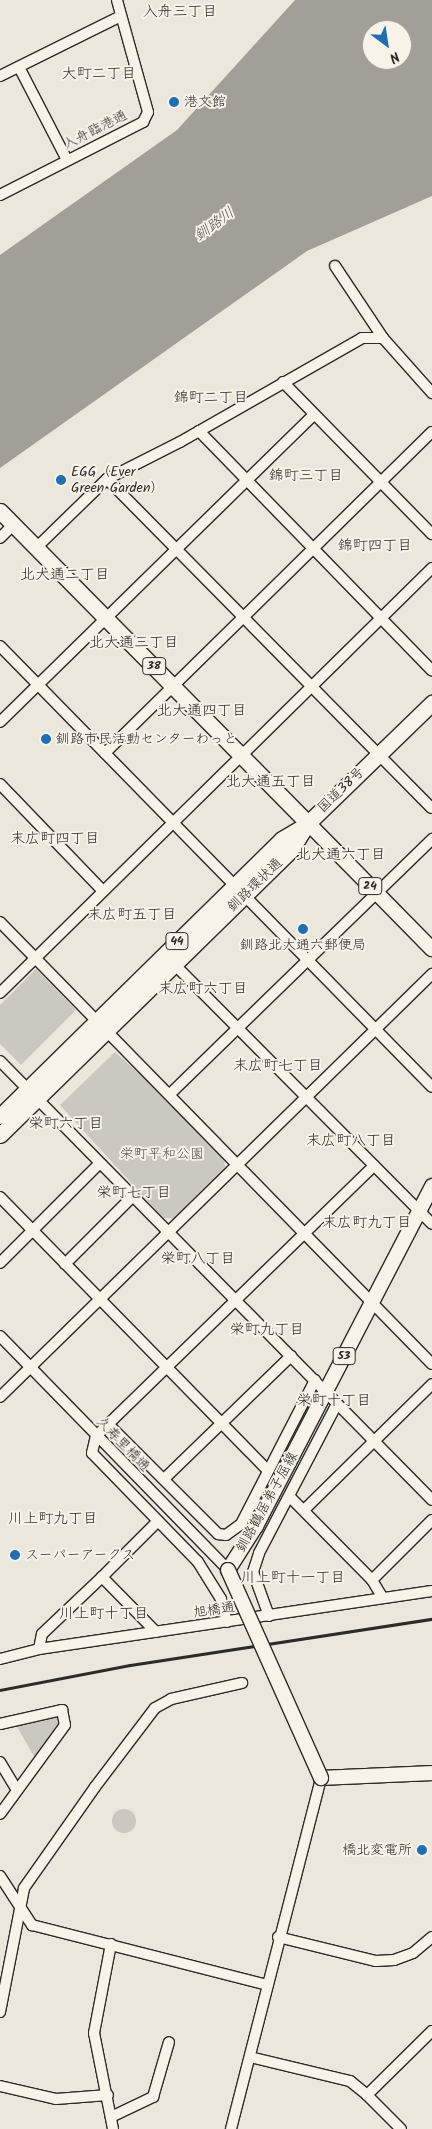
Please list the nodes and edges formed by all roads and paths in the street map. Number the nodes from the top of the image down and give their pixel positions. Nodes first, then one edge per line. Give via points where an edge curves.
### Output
1 (114, 1) edge
2 (121, 16) junction
3 (19, 67) junction
4 (0, 76) edge
5 (67, 160) junction
6 (0, 195) edge
7 (335, 266) dead end
8 (383, 338) junction
9 (283, 382) junction
10 (432, 393) edge
11 (314, 415) junction
12 (199, 431) junction
13 (432, 432) edge
14 (107, 479) junction
15 (245, 481) junction
16 (380, 481) junction
17 (0, 510) edge
18 (14, 524) junction
19 (432, 534) edge
20 (0, 538) edge
21 (176, 547) junction
22 (37, 548) junction
23 (311, 550) junction
24 (432, 568) edge
25 (243, 616) junction
26 (105, 618) junction
27 (380, 619) junction
28 (0, 646) edge
29 (432, 671) edge
30 (38, 684) junction
31 (174, 686) junction
32 (311, 686) junction
33 (432, 703) edge
34 (0, 722) edge
35 (105, 753) junction
36 (378, 754) junction
37 (241, 756) junction
38 (0, 784) edge
39 (432, 808) edge
40 (172, 821) junction
41 (308, 823) junction
42 (432, 839) edge
43 (102, 890) junction
44 (239, 890) junction
45 (377, 893) junction
46 (0, 922) edge
47 (432, 949) edge
48 (35, 958) junction
49 (308, 960) junction
50 (174, 964) junction
51 (432, 974) edge
52 (1, 991) edge
53 (96, 1020) junction
54 (238, 1030) junction
55 (376, 1030) junction
56 (106, 1031) junction
57 (0, 1061) edge
58 (432, 1087) edge
59 (32, 1094) junction
60 (170, 1094) junction
61 (308, 1098) junction
62 (0, 1116) edge
63 (0, 1135) edge
64 (100, 1163) junction
65 (237, 1165) junction
66 (374, 1166) junction
67 (432, 1186) edge
68 (133, 1196) junction
69 (0, 1197) edge
70 (419, 1211) junction
71 (432, 1224) edge
72 (32, 1230) junction
73 (170, 1233) junction
74 (306, 1234) junction
75 (0, 1263) edge
76 (65, 1264) junction
77 (101, 1300) junction
78 (237, 1300) junction
79 (371, 1302) junction
80 (0, 1336) edge
81 (292, 1356) junction
82 (432, 1364) edge
83 (30, 1368) junction
84 (168, 1369) junction
85 (315, 1380) junction
86 (432, 1384) edge
87 (326, 1391) junction
88 (0, 1397) edge
89 (337, 1404) junction
90 (222, 1423) junction
91 (108, 1424) junction
92 (96, 1436) junction
93 (375, 1440) junction
94 (267, 1470) junction
95 (164, 1480) junction
96 (290, 1497) junction
97 (432, 1500) edge
98 (305, 1509) junction
99 (432, 1520) edge
100 (158, 1521) junction
101 (228, 1570) junction
102 (102, 1577) junction
103 (372, 1580) junction
104 (432, 1591) edge
105 (383, 1598) junction
106 (269, 1616) junction
107 (227, 1622) junction
108 (156, 1632) junction
109 (39, 1649) junction
110 (0, 1659) edge
111 (242, 1683) dead end
112 (0, 1724) edge
113 (0, 1762) edge
114 (432, 1773) edge
115 (321, 1778) junction
116 (17, 1790) junction
117 (0, 1814) edge
118 (0, 1876) edge
119 (20, 1909) junction
120 (278, 1937) junction
121 (432, 1937) edge
122 (111, 1944) junction
123 (268, 1985) junction
124 (0, 2012) edge
125 (432, 2031) edge
126 (169, 2042) dead end
127 (250, 2057) junction
128 (0, 2086) edge
129 (108, 2095) junction
130 (367, 2095) junction
131 (111, 2117) junction
132 (113, 2129) edge
133 (232, 2129) edge
134 (400, 2129) edge

1 - 2 street, 入舟臨港通
2 - 3 street
2 - 5 street, 入舟臨港通 via 148,112 143,122
3 - 4 street
3 - 5 street
5 - 6 street, 入舟臨港通
7 - 8 street
8 - 9 street via 362,338
8 - 10 street
9 - 11 street
9 - 12 street
11 - 15 street
11 - 16 street
12 - 14 street
12 - 15 street
13 - 16 street
14 - 21 street
14 - 22 street
15 - 21 street
15 - 23 street
16 - 19 street
16 - 23 street
17 - 18 highway, 国道38号 / 38
18 - 20 street
18 - 22 highway, 国道38号 / 38
21 - 25 street
21 - 26 street
22 - 26 highway, 国道38号 / 38
23 - 25 street
23 - 27 street
24 - 27 street
25 - 31 street
25 - 32 street
26 - 30 street
26 - 31 highway, 国道38号 / 38
27 - 29 street
27 - 32 street
28 - 30 street
30 - 34 street
30 - 35 street
31 - 35 street
31 - 37 highway, 国道38号 / 38
32 - 36 street
32 - 37 street
33 - 36 highway, 国道38号
35 - 40 street
36 - 39 street
36 - 41 highway, 国道38号
37 - 40 street
37 - 41 highway, 国道38号 / 38
38 - 43 street
40 - 43 street
40 - 44 street
41 - 44 highway, 釧路環状通 / 44 via 282,839
41 - 45 main road, 24
42 - 45 street
43 - 48 street
44 - 49 street
44 - 50 highway, 釧路環状通 / 44
44 - 53 highway, 釧路環状通 / 44
45 - 47 main road, 24
45 - 49 street
46 - 48 street
48 - 52 street
48 - 53 street
49 - 54 street
49 - 55 street
50 - 54 street
50 - 56 highway, 釧路環状通 / 44
51 - 55 street
53 - 56 street
53 - 59 highway, 釧路環状通 / 44
54 - 60 street
54 - 61 street
55 - 58 street
55 - 61 street
56 - 59 highway, 釧路環状通 / 44
56 - 60 street
57 - 59 street
59 - 62 highway, 釧路環状通 / 44
59 - 63 highway, 釧路環状通 / 44
59 - 64 street
60 - 65 street
61 - 65 street
61 - 66 street
64 - 68 street
64 - 72 street
65 - 73 street
65 - 74 street
66 - 70 street
66 - 74 street
67 - 70 main road, 釧路鶴居弟子屈線 / 53
68 - 73 street
68 - 76 street
69 - 72 street
70 - 71 street
70 - 79 main road, 釧路鶴居弟子屈線 / 53
72 - 75 street
72 - 76 street
73 - 77 street
73 - 78 street
74 - 78 street
74 - 79 street
76 - 77 street
77 - 83 street
77 - 84 street
78 - 81 street
78 - 84 street
79 - 82 street
79 - 87 main road, 釧路鶴居弟子屈線 / 53
80 - 83 street, 久寿里橋通
81 - 85 street
81 - 90 street
83 - 88 street
83 - 92 street, 久寿里橋通
84 - 90 street
84 - 91 street
85 - 87 street
85 - 94 street
86 - 93 street
87 - 89 street
87 - 101 main road, 釧路鶴居弟子屈線 / 53 via 256,1526
89 - 93 street
89 - 96 street
90 - 94 street
90 - 95 street
91 - 92 street
91 - 95 street
92 - 100 street via 92,1453
92 - 101 street, 久寿里橋通
93 - 97 street
93 - 98 street
94 - 95 street via 241,1524 226,1535 218,1534
96 - 98 street
96 - 106 street via 259,1553 253,1572
98 - 103 street
99 - 103 street
100 - 102 street
100 - 107 street via 198,1562 221,1599
101 - 115 main road, bridge
102 - 108 street
102 - 109 street via 42,1634
103 - 105 street
104 - 105 street, 旭橋通
105 - 106 street, 旭橋通
106 - 107 street, 旭橋通
107 - 108 street, 旭橋通
108 - 109 street, 旭橋通
109 - 110 street, 旭橋通
111 - 119 street via 171,1699 155,1708 24,1888
112 - 116 street via 62,1710 65,1725
113 - 116 street
114 - 115 main road
115 - 120 street
116 - 117 street
118 - 119 street
119 - 122 street via 32,1926
119 - 124 street
120 - 121 street via 376,1961 413,1954
120 - 123 street
122 - 123 street
122 - 129 street via 94,2020
123 - 127 street
125 - 130 street
126 - 131 street via 153,2097
127 - 130 street via 350,2082
127 - 133 street
128 - 129 street via 56,2099
129 - 131 street
130 - 134 street
131 - 132 street

